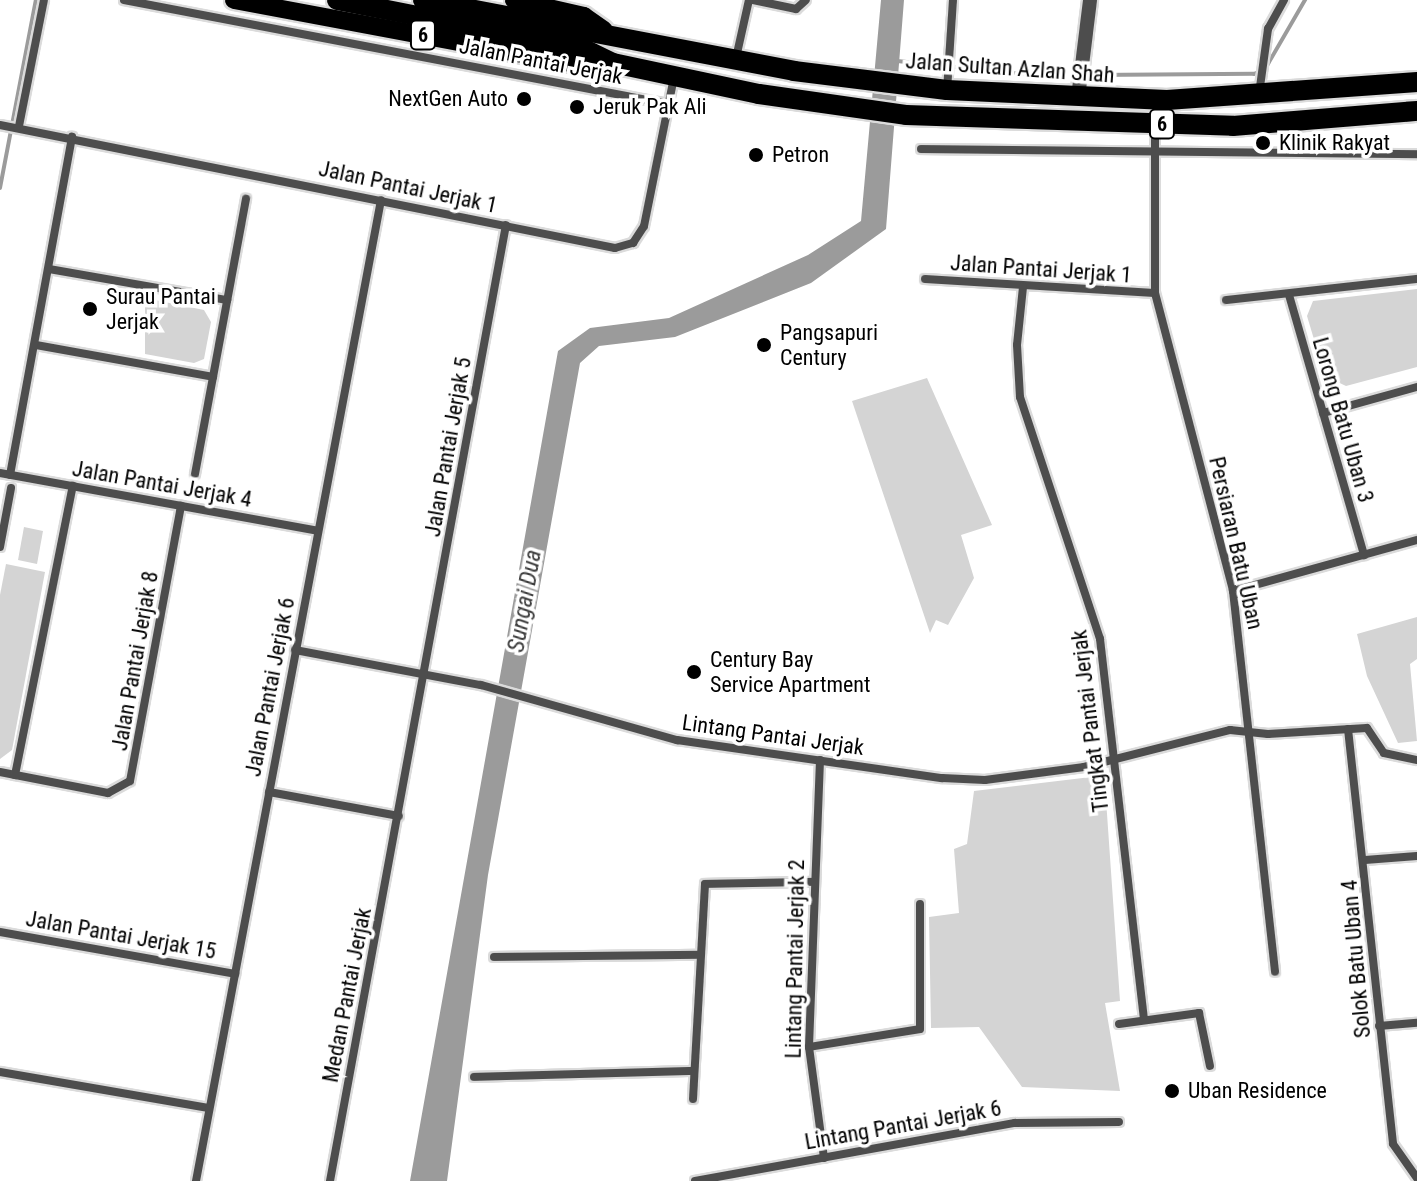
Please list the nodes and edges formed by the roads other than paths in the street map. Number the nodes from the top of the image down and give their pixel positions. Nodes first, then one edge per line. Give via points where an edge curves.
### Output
1 (44, 0) edge
2 (124, 0) edge
3 (234, 0) edge
4 (337, 0) edge
5 (514, 0) edge
6 (751, 0) edge
7 (953, 0) edge
8 (1090, 0) edge
9 (1284, 0) edge
10 (804, 3) edge
11 (418, 7) edge
12 (604, 30) junction
13 (736, 59) junction
14 (613, 63) junction
15 (674, 77) junction
16 (947, 82) junction
17 (1417, 82) edge
18 (1259, 87) junction
19 (1078, 98) junction
20 (668, 104) junction
21 (1417, 111) edge
22 (3, 124) edge
23 (1155, 124) junction
24 (19, 126) junction
25 (72, 137) junction
26 (921, 149) dead end
27 (1154, 154) junction
28 (1417, 154) edge
29 (246, 199) dead end
30 (381, 200) junction
31 (506, 225) junction
32 (49, 269) junction
33 (925, 279) dead end
34 (1417, 279) edge
35 (1023, 287) junction
36 (1155, 293) junction
37 (1289, 295) junction
38 (227, 300) junction
39 (1226, 300) dead end
40 (36, 345) junction
41 (213, 377) junction
42 (1417, 387) edge
43 (1323, 413) junction
44 (5, 474) edge
45 (195, 474) dead end
46 (73, 486) junction
47 (11, 488) dead end
48 (181, 506) junction
49 (318, 531) junction
50 (1417, 540) edge
51 (0, 547) edge
52 (1364, 555) junction
53 (1233, 591) junction
54 (295, 650) junction
55 (426, 674) junction
56 (1348, 729) junction
57 (1249, 732) junction
58 (820, 760) junction
59 (1417, 760) edge
60 (1113, 761) junction
61 (0, 772) edge
62 (15, 775) junction
63 (269, 792) junction
64 (399, 816) junction
65 (1417, 856) edge
66 (1365, 860) junction
67 (813, 882) junction
68 (920, 904) dead end
69 (0, 932) edge
70 (698, 955) junction
71 (494, 957) dead end
72 (1275, 972) dead end
73 (235, 974) junction
74 (1144, 1019) junction
75 (1417, 1023) edge
76 (1119, 1024) dead end
77 (1379, 1026) junction
78 (809, 1047) junction
79 (1210, 1066) dead end
80 (694, 1071) junction
81 (0, 1072) edge
82 (474, 1077) dead end
83 (693, 1099) dead end
84 (209, 1108) junction
85 (1119, 1122) dead end
86 (824, 1158) junction
87 (1417, 1178) edge
88 (196, 1181) edge
89 (330, 1181) edge
90 (695, 1181) edge

1 - 24 street
2 - 20 street, Jalan Pantai Jerjak
3 - 14 main road, Jalan Sultan Azlan Shah / 6 via 581,65
4 - 11 highway, Jalan Sultan Azlan Shah / 6
5 - 12 main road, Jalan Sultan Azlan Shah / 6 via 584,16
6 - 10 street
6 - 13 street
7 - 16 street
8 - 19 street
9 - 18 street via 1268,29
11 - 12 highway, Jalan Sultan Azlan Shah / 6 via 583,33
11 - 14 highway, Jalan Sultan Azlan Shah / 6 via 584,49
12 - 13 highway, Jalan Sultan Azlan Shah / 6
13 - 16 highway, Jalan Sultan Azlan Shah / 6 via 852,80 909,86
14 - 15 highway, Jalan Sultan Azlan Shah / 6
15 - 20 street, Jalan Pantai Jerjak 1
15 - 23 highway, Jalan Sultan Azlan Shah / 6 via 906,115
16 - 19 highway, Jalan Sultan Azlan Shah / 6
17 - 18 highway, Jalan Sultan Azlan Shah / 6
18 - 19 highway, Jalan Sultan Azlan Shah / 6
20 - 31 street, Jalan Pantai Jerjak 1 via 644,226 633,243 615,248
21 - 23 highway, Jalan Sultan Azlan Shah / 6 via 1277,124
22 - 24 street, Jalan Pantai Jerjak 1
23 - 27 street, Persiaran Batu Uban
24 - 25 street, Jalan Pantai Jerjak 1
25 - 30 street, Jalan Pantai Jerjak 1
25 - 32 street
26 - 27 street
27 - 28 street
27 - 36 street, Persiaran Batu Uban
29 - 38 street
30 - 31 street, Jalan Pantai Jerjak 1
30 - 49 street, Jalan Pantai Jerjak 6
31 - 55 street, Jalan Pantai Jerjak 5
32 - 38 street
32 - 40 street
33 - 35 street, Jalan Pantai Jerjak 1
34 - 37 street
35 - 36 street, Jalan Pantai Jerjak 1
35 - 60 street, Tingkat Pantai Jerjak via 1017,345 1020,397 1095,617
36 - 53 street, Persiaran Batu Uban
37 - 39 street
37 - 43 street, Lorong Batu Uban 3
38 - 41 street
40 - 41 street
40 - 44 street
41 - 45 street
42 - 43 street
43 - 52 street, Lorong Batu Uban 3
44 - 46 street, Jalan Pantai Jerjak 4
46 - 48 street, Jalan Pantai Jerjak 4
46 - 62 street
47 - 51 street
48 - 49 street, Jalan Pantai Jerjak 4
48 - 62 street, Jalan Pantai Jerjak 8 via 130,781 108,793
49 - 54 street, Jalan Pantai Jerjak 6
50 - 52 street
52 - 53 street
53 - 57 street, Persiaran Batu Uban
54 - 55 street, Lintang Pantai Jerjak
54 - 63 street, Jalan Pantai Jerjak 6
55 - 58 street, Lintang Pantai Jerjak via 677,740
55 - 64 street, Medan Pantai Jerjak
56 - 57 street, Lintang Pantai Jerjak
56 - 59 street via 1373,732 1391,757
56 - 66 street, Solok Batu Uban 4
57 - 60 street, Lintang Pantai Jerjak via 1216,731
57 - 72 street, Persiaran Batu Uban
58 - 60 street, Lintang Pantai Jerjak via 965,780
58 - 67 street, Lintang Pantai Jerjak 2
60 - 74 street, Tingkat Pantai Jerjak
61 - 62 street, Jalan Pantai Jerjak 8
63 - 64 street
63 - 73 street, Jalan Pantai Jerjak 6
64 - 89 street, Medan Pantai Jerjak
65 - 66 street
66 - 77 street, Solok Batu Uban 4
67 - 70 street via 708,881
67 - 78 street, Lintang Pantai Jerjak 2
68 - 78 street via 920,1029
69 - 73 street, Jalan Pantai Jerjak 15
70 - 71 street
70 - 80 street
73 - 84 street, Jalan Pantai Jerjak 6
74 - 76 street
74 - 79 street via 1199,1013
75 - 77 street
77 - 87 street, Solok Batu Uban 4 via 1393,1144
78 - 86 street, Lintang Pantai Jerjak 2
80 - 82 street
80 - 83 street
81 - 84 street
84 - 88 street, Jalan Pantai Jerjak 6
85 - 86 street, Lintang Pantai Jerjak 6 via 1031,1121
86 - 90 street, Lintang Pantai Jerjak 6

